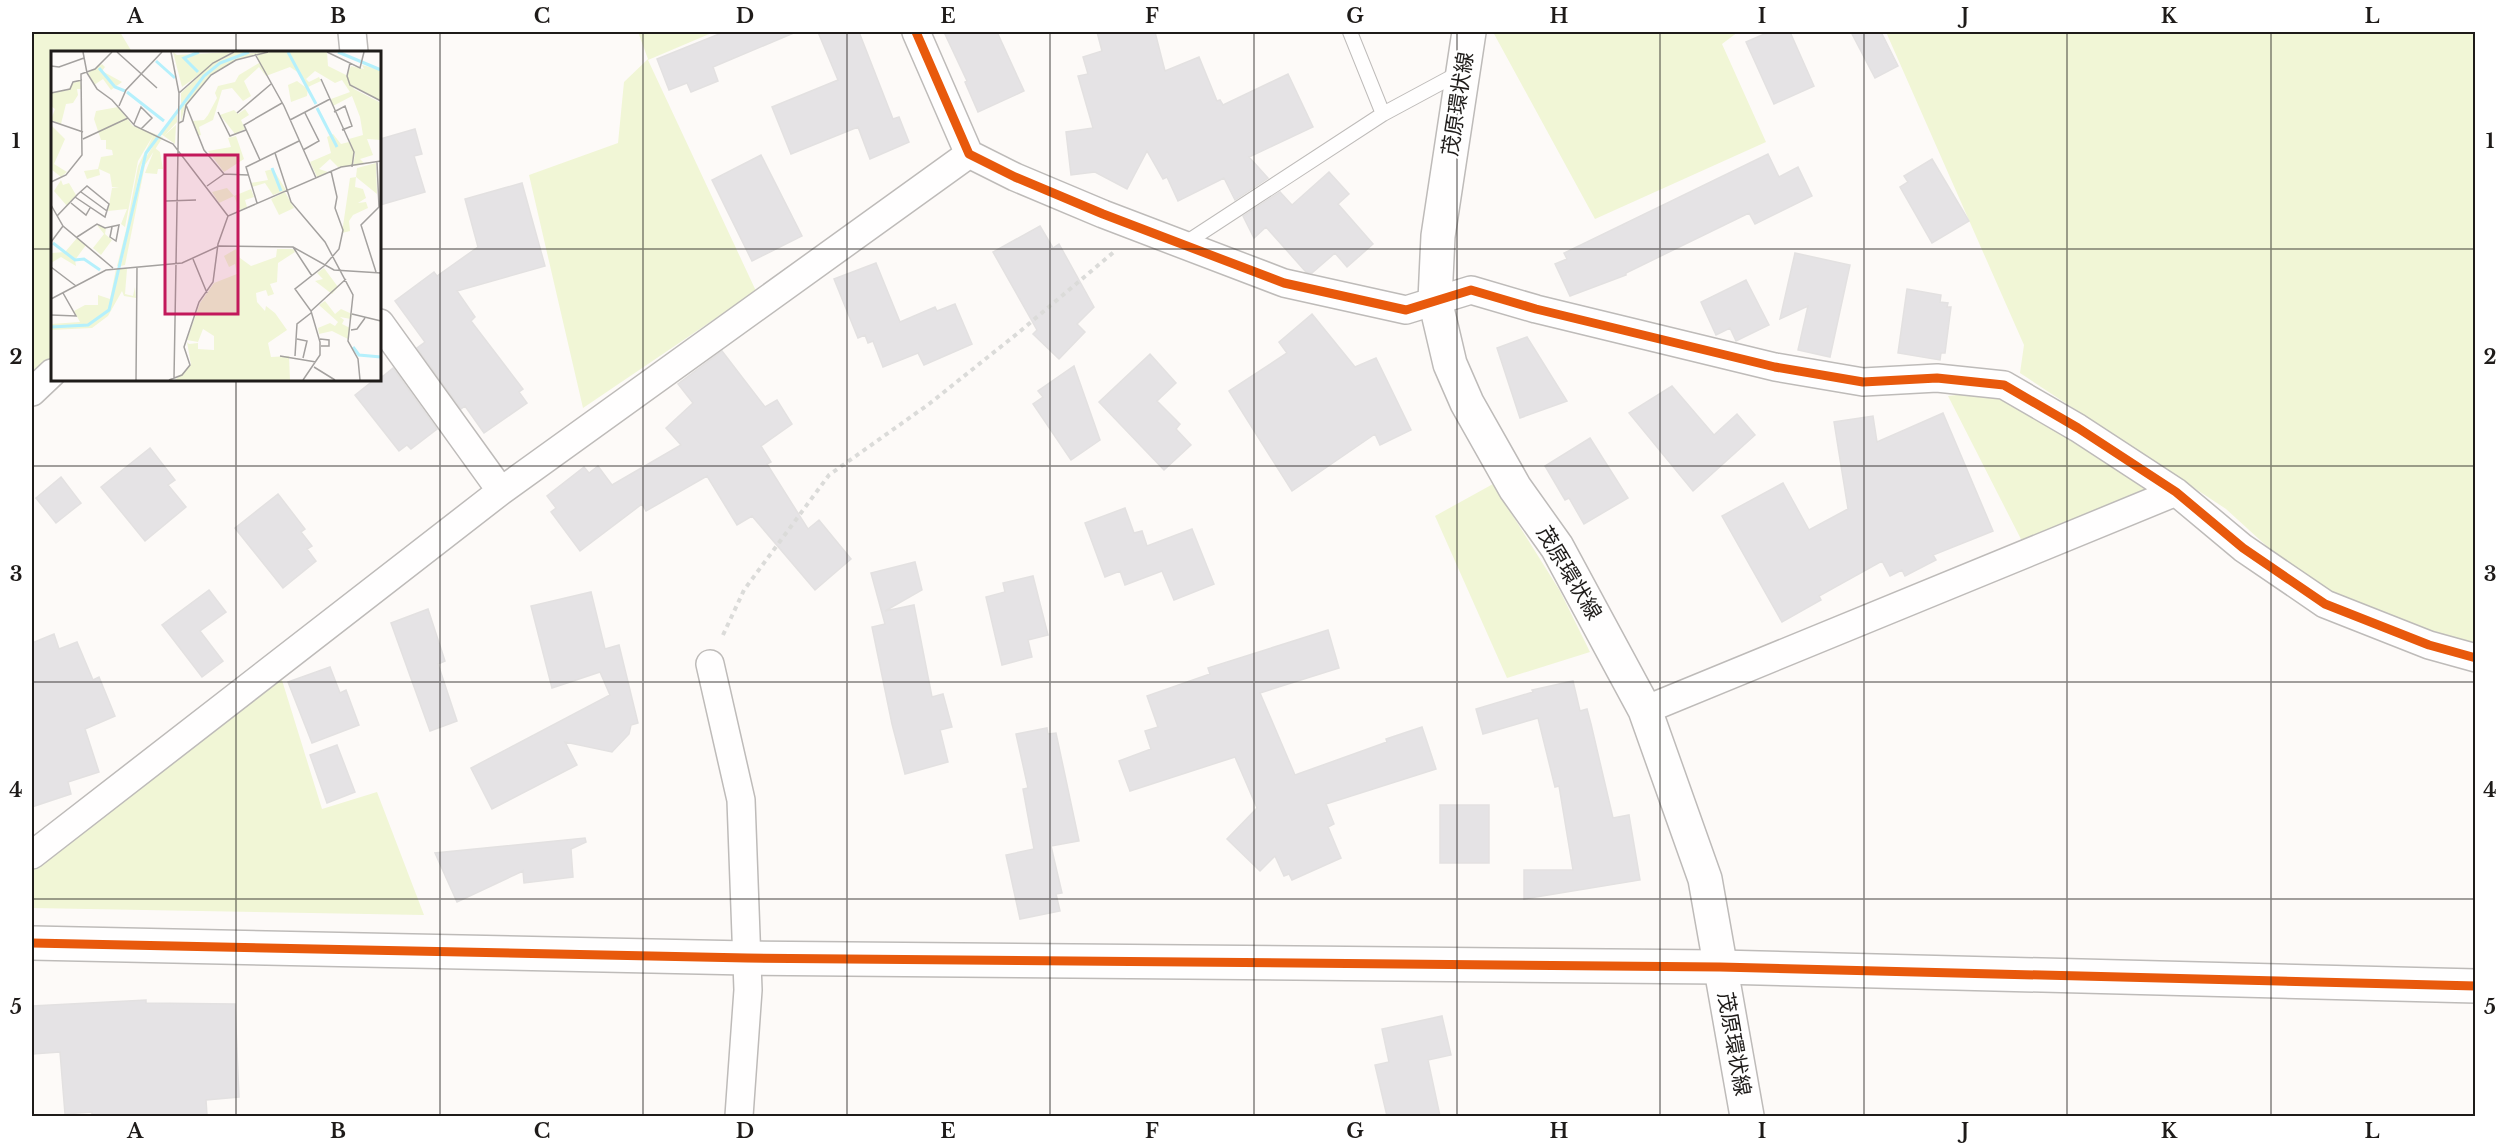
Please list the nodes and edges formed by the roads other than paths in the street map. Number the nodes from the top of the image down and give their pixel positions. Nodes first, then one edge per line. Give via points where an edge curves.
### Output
1 (352, 32) edge
2 (916, 32) edge
3 (1350, 32) edge
4 (1469, 32) edge
5 (354, 51) edge
6 (1463, 71) junction
7 (1383, 114) junction
8 (969, 154) junction
9 (1184, 244) junction
10 (1436, 300) junction
11 (381, 324) edge
12 (51, 375) edge
13 (32, 392) edge
14 (501, 491) junction
15 (2176, 492) junction
16 (2475, 658) edge
17 (710, 664) road end
18 (1645, 710) junction
19 (32, 855) edge
20 (32, 943) edge
21 (747, 958) junction
22 (1720, 967) junction
23 (2475, 986) edge
24 (739, 1116) edge
25 (1747, 1116) edge

1 - 5 street
2 - 8 street
3 - 7 lane
4 - 6 street, 茂原環状線
6 - 7 lane
6 - 10 street, 茂原環状線 via 1438,236
7 - 9 lane
8 - 9 street via 1015,177
8 - 14 street
9 - 10 street via 1284,283 1406,310
10 - 15 street via 1471,290 1775,367 1863,382 1937,378 2004,385
10 - 18 street, 茂原環状線 via 1450,364 1467,403 1515,488 1557,547
11 - 14 street
12 - 13 street
14 - 19 street
15 - 16 street via 2243,548 2325,604 2429,645
15 - 18 street
17 - 21 street via 741,800
18 - 22 street, 茂原環状線 via 1705,879
20 - 21 street
21 - 22 street
21 - 24 street
22 - 23 street
22 - 25 street, 茂原環状線

